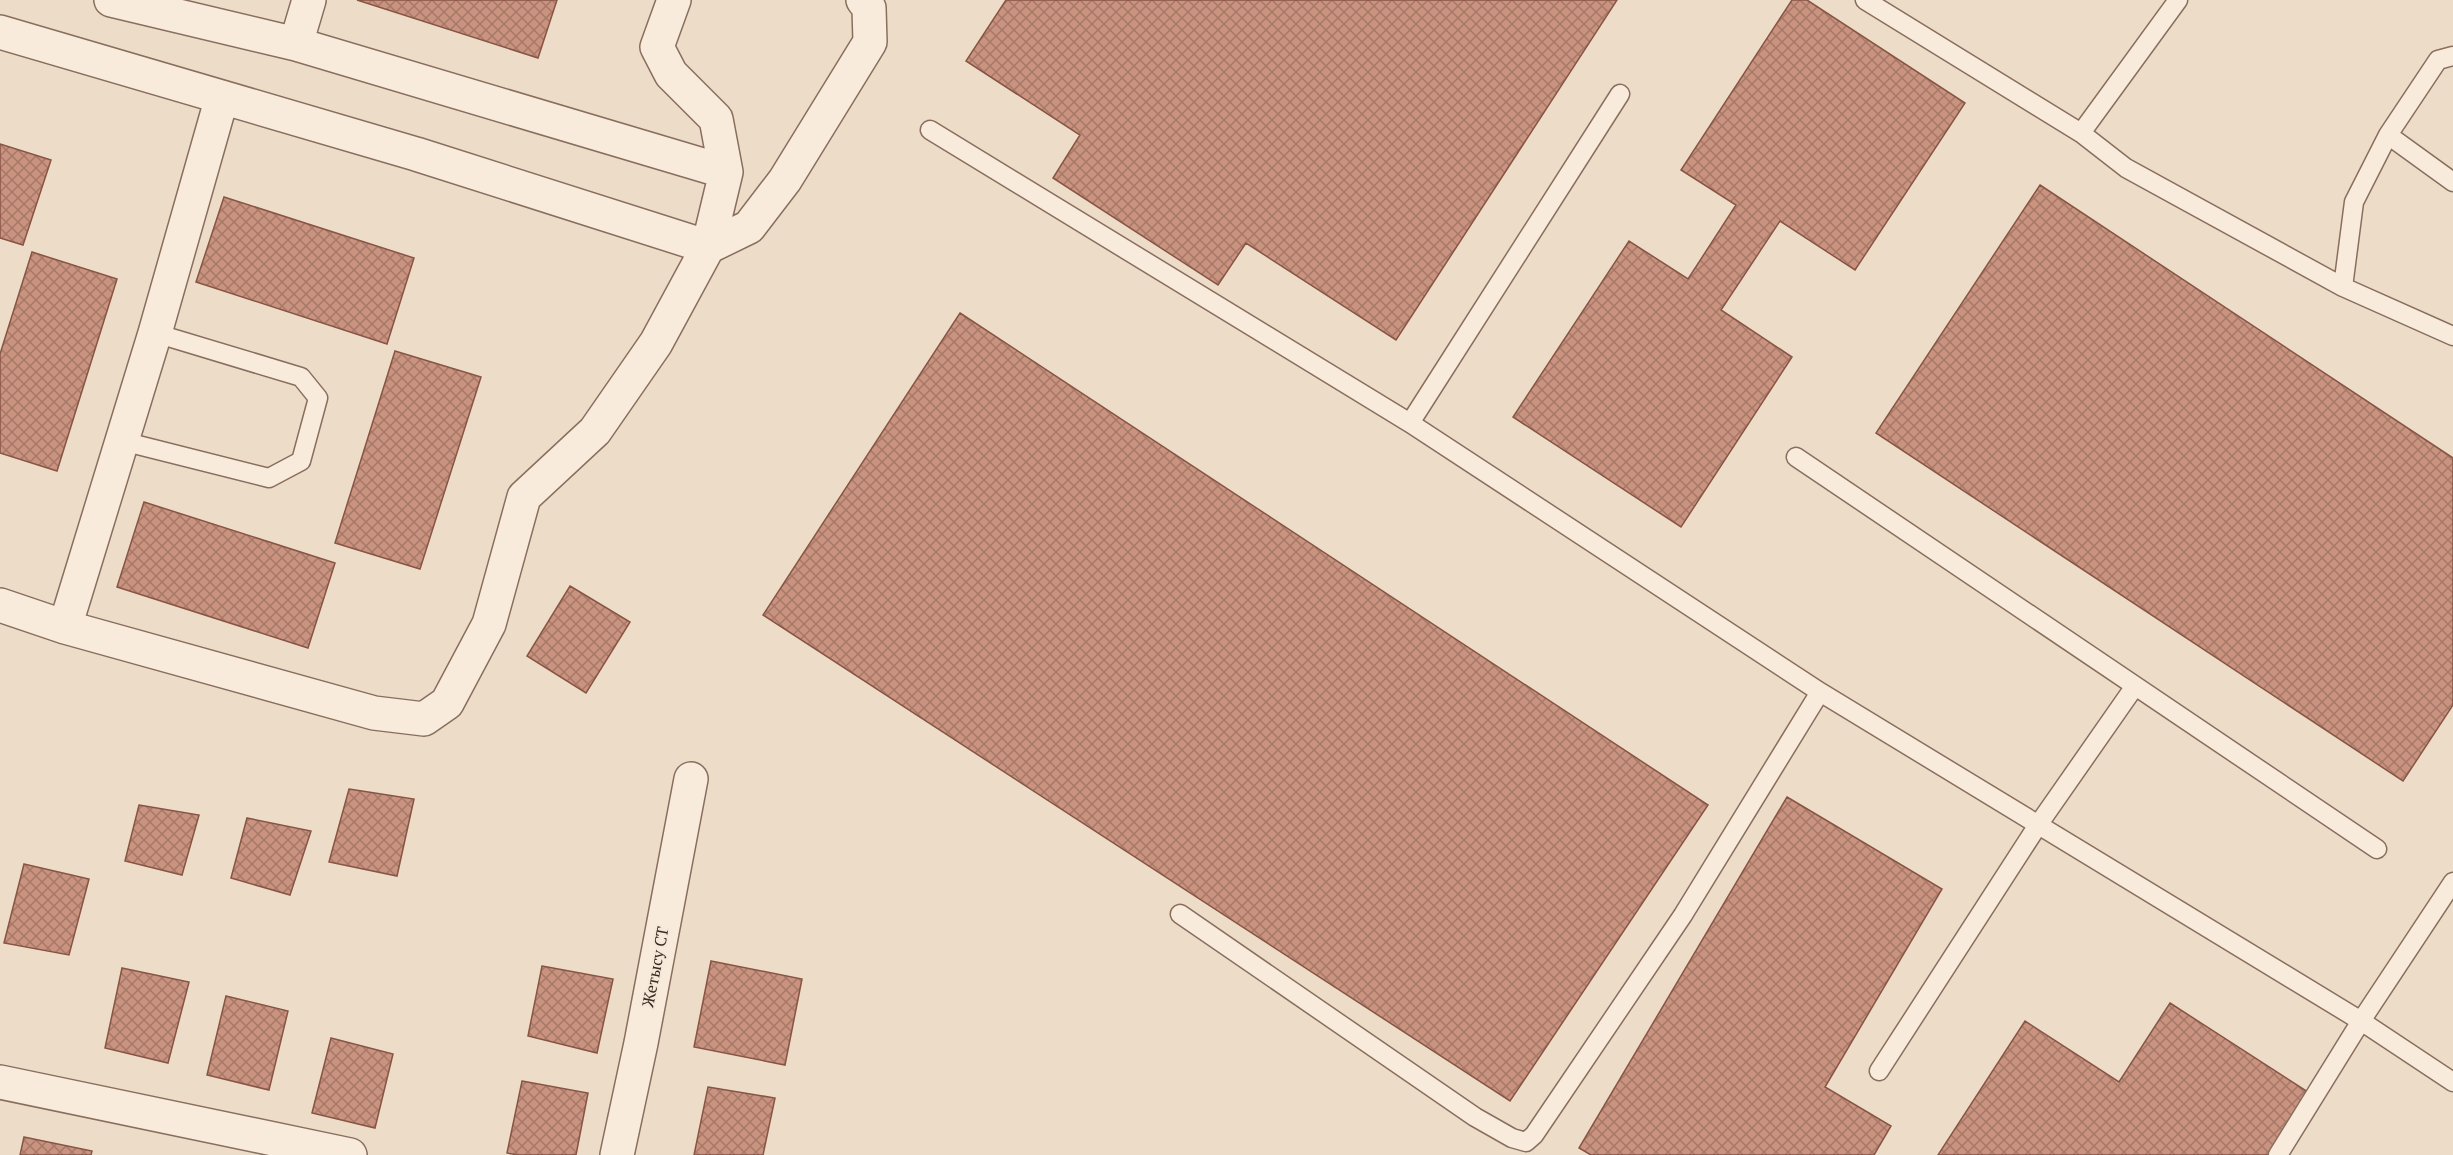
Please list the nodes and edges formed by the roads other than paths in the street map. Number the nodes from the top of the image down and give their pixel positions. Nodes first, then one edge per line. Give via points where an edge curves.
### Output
1 (111, 0) edge
2 (309, 0) edge
3 (674, 0) edge
4 (863, 0) edge
5 (1865, 0) edge
6 (2178, 0) edge
7 (0, 32) edge
8 (296, 44) junction
9 (2453, 56) edge
10 (1620, 94) dead end
11 (222, 97) junction
12 (930, 130) dead end
13 (2081, 133) junction
14 (2388, 135) junction
15 (726, 172) junction
16 (2453, 182) edge
17 (708, 247) junction
18 (2343, 287) junction
19 (155, 333) junction
20 (2453, 336) edge
21 (1410, 423) junction
22 (122, 441) junction
23 (1796, 456) dead end
24 (0, 605) edge
25 (65, 627) junction
26 (2135, 686) junction
27 (1820, 692) junction
28 (691, 779) dead end
29 (2038, 825) junction
30 (2378, 849) dead end
31 (2453, 882) edge
32 (1180, 914) dead end
33 (2361, 1022) junction
34 (1879, 1071) dead end
35 (0, 1082) edge
36 (2453, 1083) edge
37 (350, 1155) edge
38 (617, 1155) edge
39 (2278, 1155) edge

1 - 8 street
2 - 8 street
3 - 15 street via 657,47 671,74 716,119
4 - 17 street via 869,8 870,42 785,180 748,228
5 - 13 lane
6 - 13 lane
7 - 11 street
8 - 15 street
9 - 14 lane via 2438,60
10 - 21 lane
11 - 17 street
11 - 19 street
12 - 21 lane
13 - 18 lane via 2126,168
14 - 16 lane
14 - 18 lane via 2354,202
15 - 17 street
17 - 25 street via 656,343 595,430 524,498 489,624 447,703 424,719 374,713
18 - 20 lane
19 - 22 street
19 - 22 lane via 300,377 318,398 301,461 269,478
21 - 27 lane
22 - 25 street
23 - 26 lane
24 - 25 street
26 - 29 lane
26 - 30 lane
27 - 29 lane
27 - 32 lane via 1683,915 1526,1142 1475,1117
28 - 38 street, Жетысу СТ
29 - 33 lane
29 - 34 lane
31 - 33 lane
33 - 36 lane
33 - 39 lane
35 - 37 street

